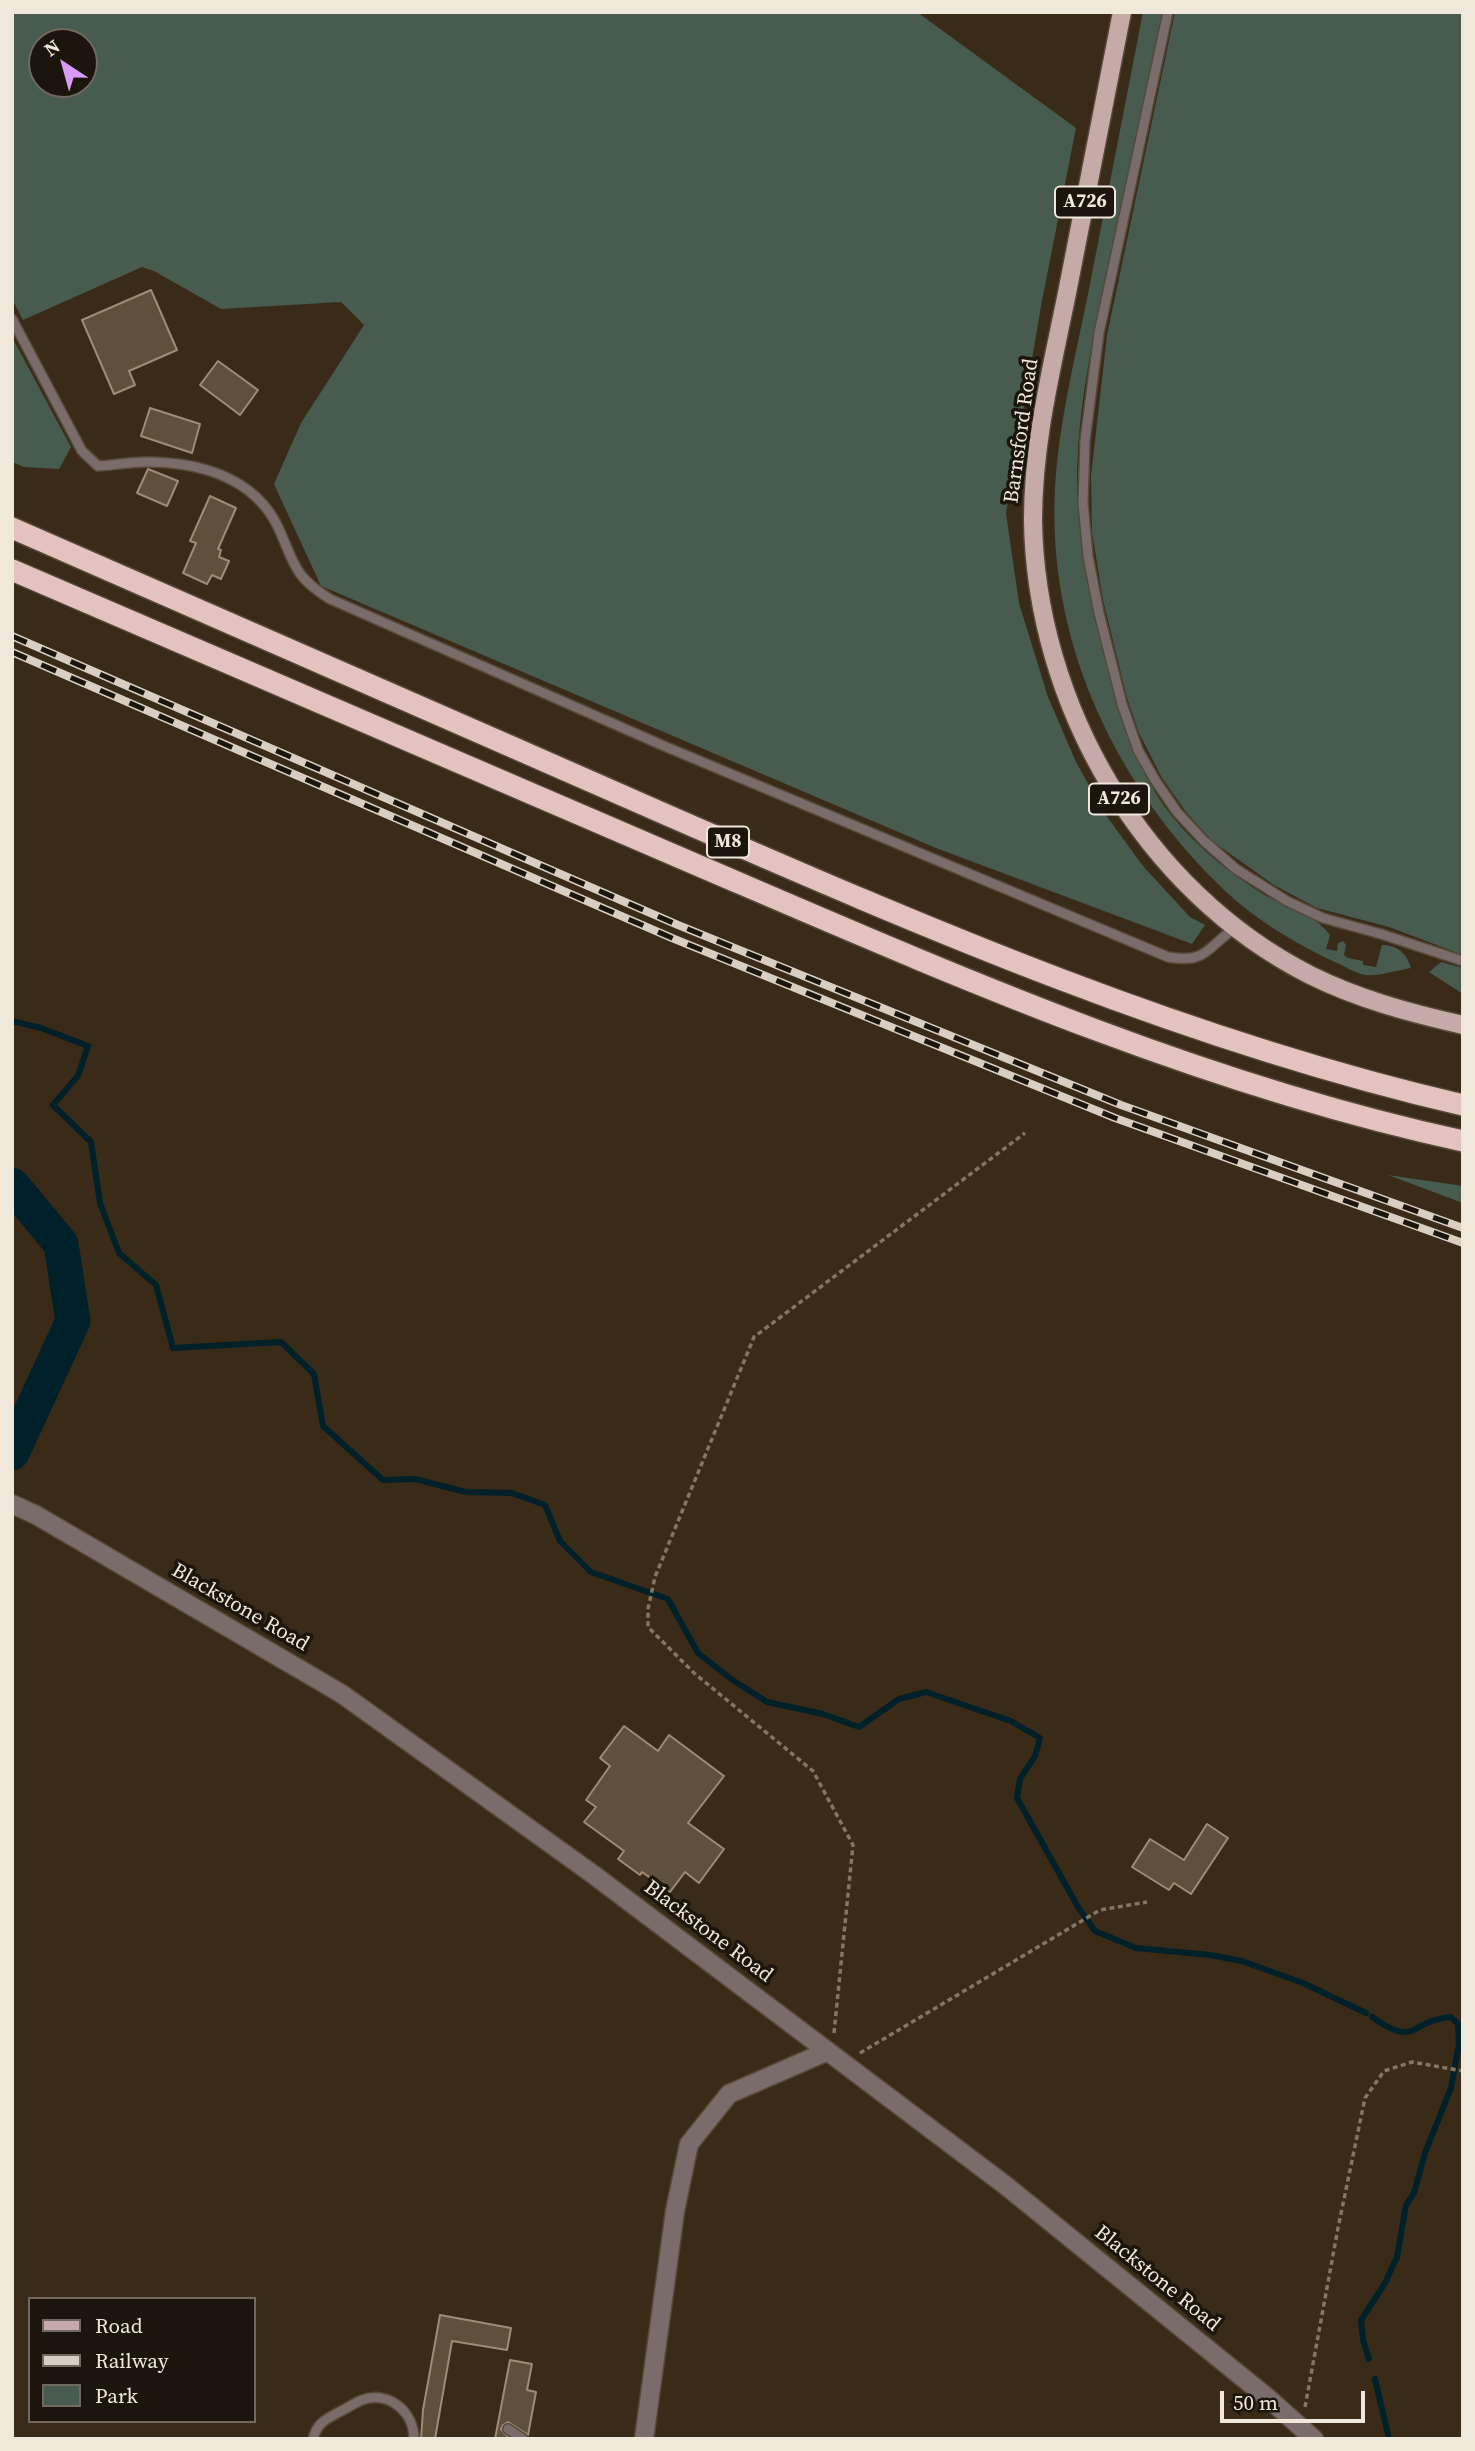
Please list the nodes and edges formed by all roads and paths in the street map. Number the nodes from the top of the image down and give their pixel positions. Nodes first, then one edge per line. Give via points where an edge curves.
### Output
1 (1122, 12) edge
2 (1168, 12) edge
3 (12, 318) edge
4 (12, 528) edge
5 (12, 570) edge
6 (1235, 929) junction
7 (1463, 961) edge
8 (1463, 1025) edge
9 (1463, 1105) edge
10 (1026, 1133) dead end
11 (1463, 1141) edge
12 (12, 1504) edge
13 (1147, 1902) dead end
14 (828, 2051) junction
15 (843, 2063) junction
16 (1463, 2071) edge
17 (1296, 2421) junction
18 (508, 2429) dead end
19 (313, 2439) edge
20 (414, 2439) edge
21 (523, 2439) edge
22 (644, 2439) edge
23 (1314, 2439) edge

1 - 6 main road, Barnsford Road / A726 via 1040,432 1034,509 1038,574 1061,677 1112,789 1171,868
2 - 7 lane via 1099,333 1085,440 1083,503 1088,556 1122,704 1138,750 1177,812 1236,869 1323,918
3 - 6 lane via 82,451 98,466 180,464 241,484 262,500 294,567 309,586 330,599 664,746 1168,957 1187,961 1212,950
4 - 9 highway, M8 via 992,953 1245,1045
5 - 11 highway, M8 via 883,945 1067,1019 1240,1080
6 - 8 main road, Barnsford Road / A726 via 1333,986
10 - 14 path via 754,1337 655,1577 648,1609 648,1627 694,1673 813,1771 853,1844 835,2030
12 - 14 street, Blackstone Road via 342,1694
13 - 15 path via 1100,1910
14 - 15 street, Blackstone Road
14 - 22 street via 729,2094 689,2144 675,2211
15 - 17 street, Blackstone Road via 1005,2185
16 - 17 path via 1412,2062 1384,2071 1364,2098 1304,2409
17 - 23 street, Blackstone Road
18 - 21 lane
19 - 20 lane via 315,2429 326,2419 363,2399 376,2398 405,2412 413,2424

